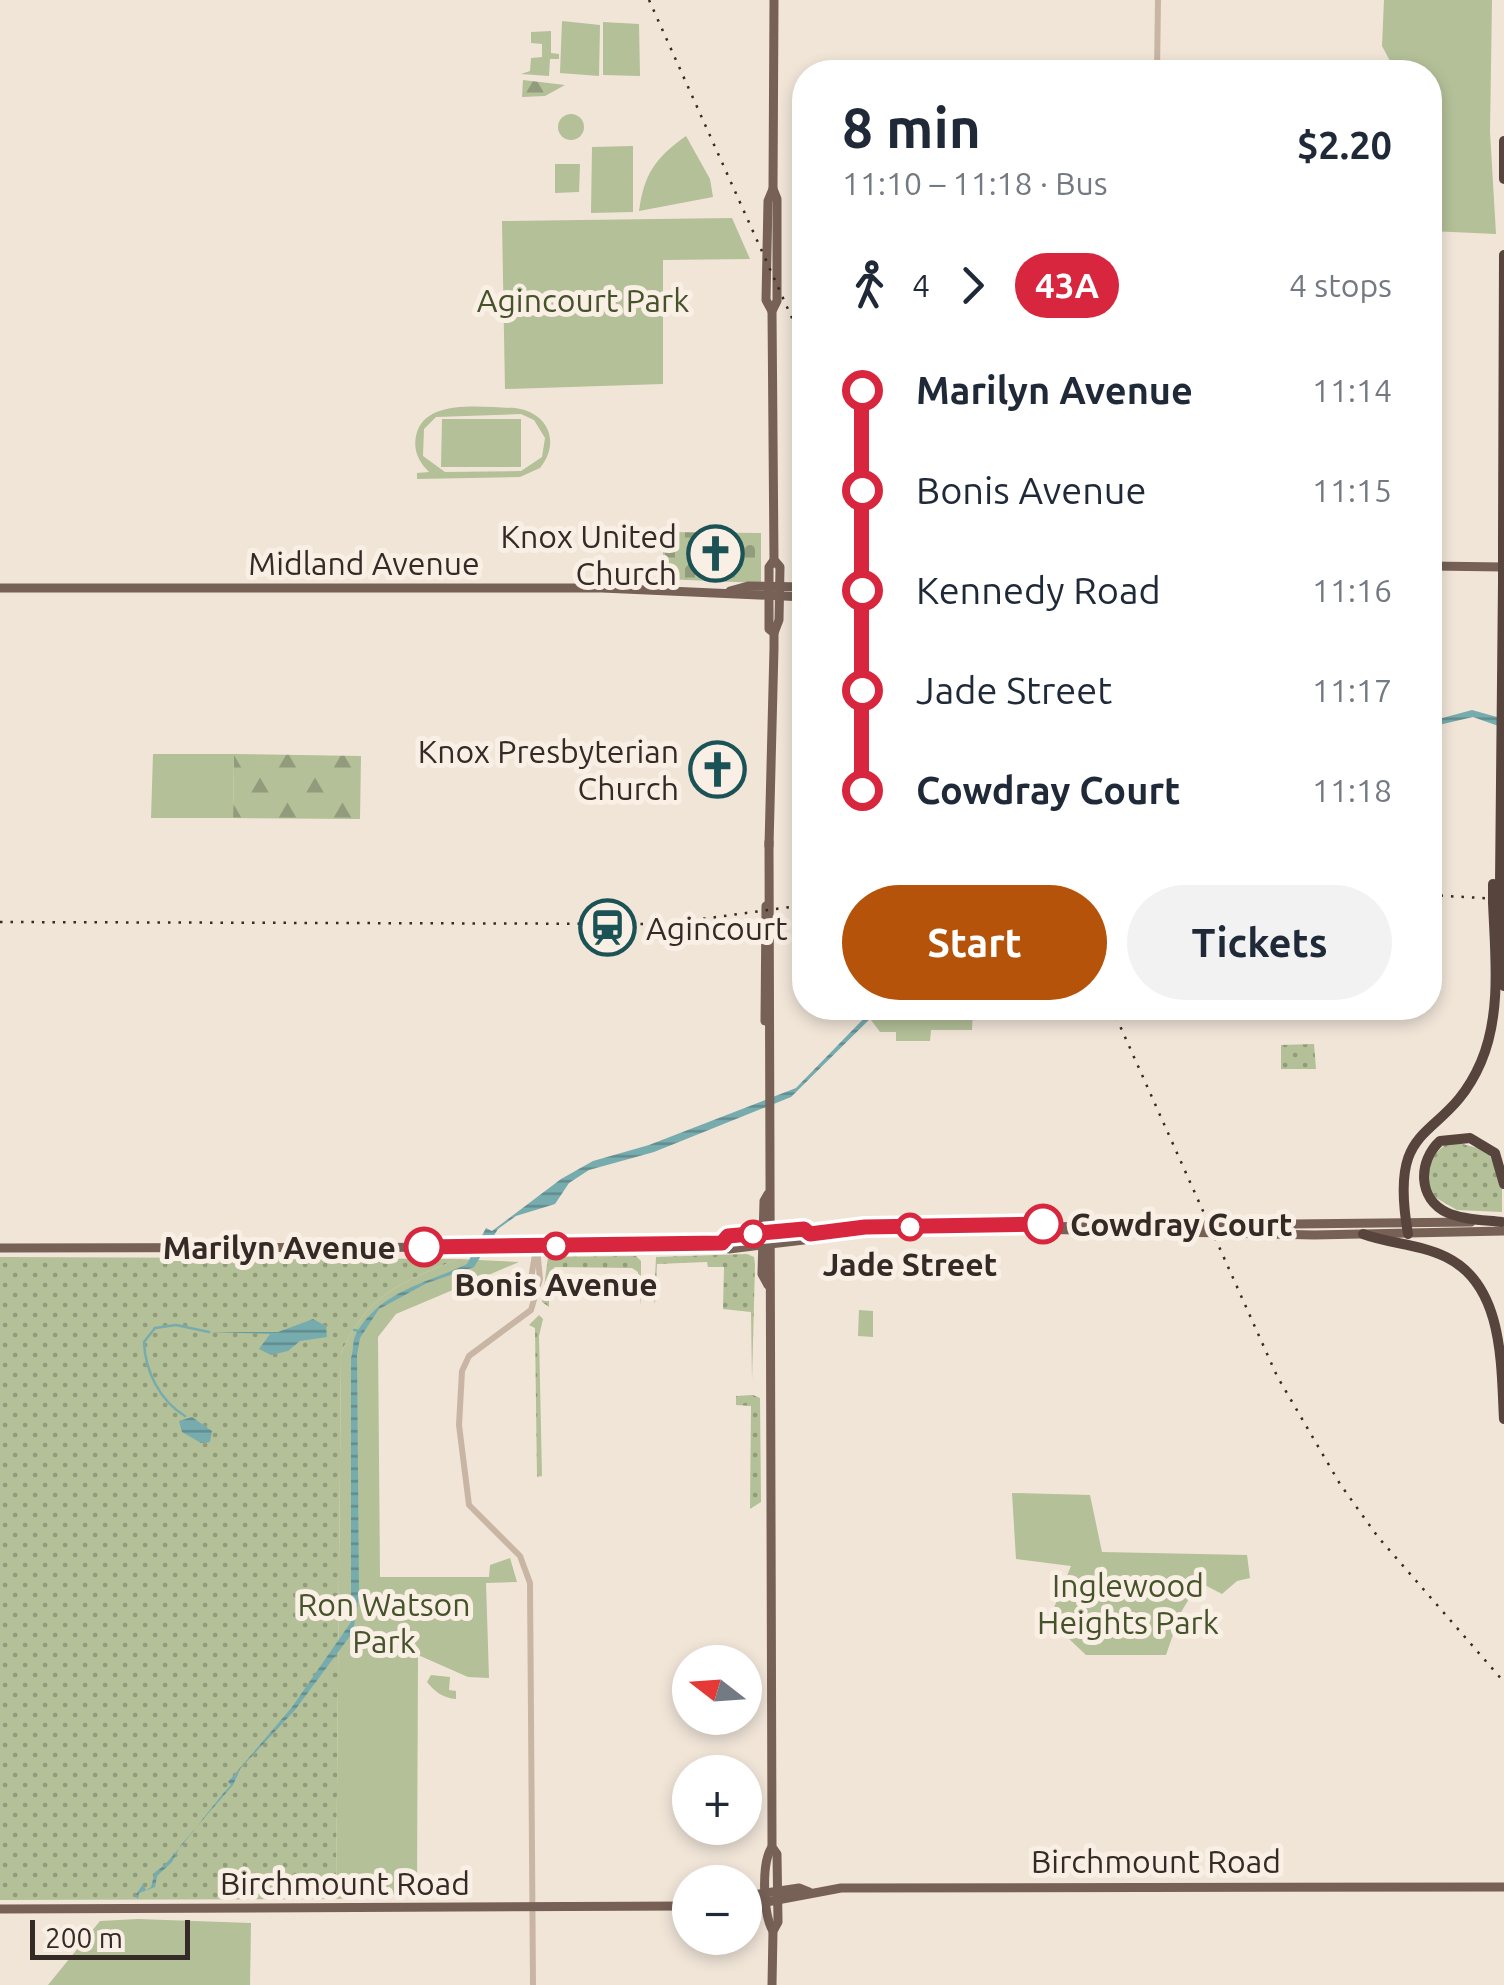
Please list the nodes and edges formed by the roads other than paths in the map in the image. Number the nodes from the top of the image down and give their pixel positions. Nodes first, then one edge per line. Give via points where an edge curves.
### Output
1 (774, 0) edge
2 (1158, 0) edge
3 (1156, 60) edge
4 (1504, 141) edge
5 (1504, 179) edge
6 (1504, 255) edge
7 (1504, 316) edge
8 (1503, 335) edge
9 (1503, 544) edge
10 (1442, 566) edge
11 (1504, 566) edge
12 (1503, 582) edge
13 (0, 588) edge
14 (792, 589) edge
15 (775, 592) junction
16 (792, 595) edge
17 (1503, 619) edge
18 (1497, 902) junction
19 (1504, 986) edge
20 (1504, 1184) edge
21 (1503, 1225) edge
22 (1032, 1227) junction
23 (1407, 1228) junction
24 (767, 1232) junction
25 (810, 1234) junction
26 (1363, 1234) junction
27 (722, 1243) junction
28 (767, 1244) junction
29 (537, 1247) junction
30 (0, 1248) edge
31 (1504, 1419) edge
32 (1504, 1886) edge
33 (762, 1897) edge
34 (772, 1897) junction
35 (762, 1900) edge
36 (672, 1906) edge
37 (535, 1907) junction
38 (0, 1909) edge
39 (533, 1985) edge
40 (772, 1985) edge

1 - 15 main road via 769,567
2 - 3 street
4 - 5 highway
6 - 8 highway
7 - 8 highway
8 - 9 highway
9 - 12 highway, bridge
10 - 11 main road
12 - 17 highway
13 - 15 main road, Midland Avenue
14 - 15 main road, Midland Avenue
15 - 16 main road, Midland Avenue
15 - 24 main road via 768,629 774,633 765,975
17 - 18 highway, bridge
18 - 19 highway
18 - 23 highway via 1489,1036 1467,1086 1406,1154
20 - 21 highway via 1495,1152 1470,1138 1440,1141 1426,1160 1426,1190 1443,1210
21 - 23 main road
22 - 23 main road
22 - 25 main road via 888,1226
22 - 26 main road
23 - 26 main road
24 - 25 main road
24 - 27 main road via 728,1236
24 - 28 main road
25 - 28 main road
26 - 31 highway via 1448,1258 1472,1278 1498,1337
27 - 28 main road
27 - 29 main road
28 - 34 main road via 764,1473 777,1854
29 - 30 main road
29 - 37 street via 536,1290 526,1317 467,1360 459,1425 469,1506 517,1552 529,1576
32 - 34 main road, Birchmount Road via 940,1886
33 - 34 main road, Birchmount Road
34 - 35 main road, Birchmount Road
34 - 40 main road via 778,1922
36 - 37 main road, Birchmount Road
37 - 38 main road, Birchmount Road
37 - 39 street

